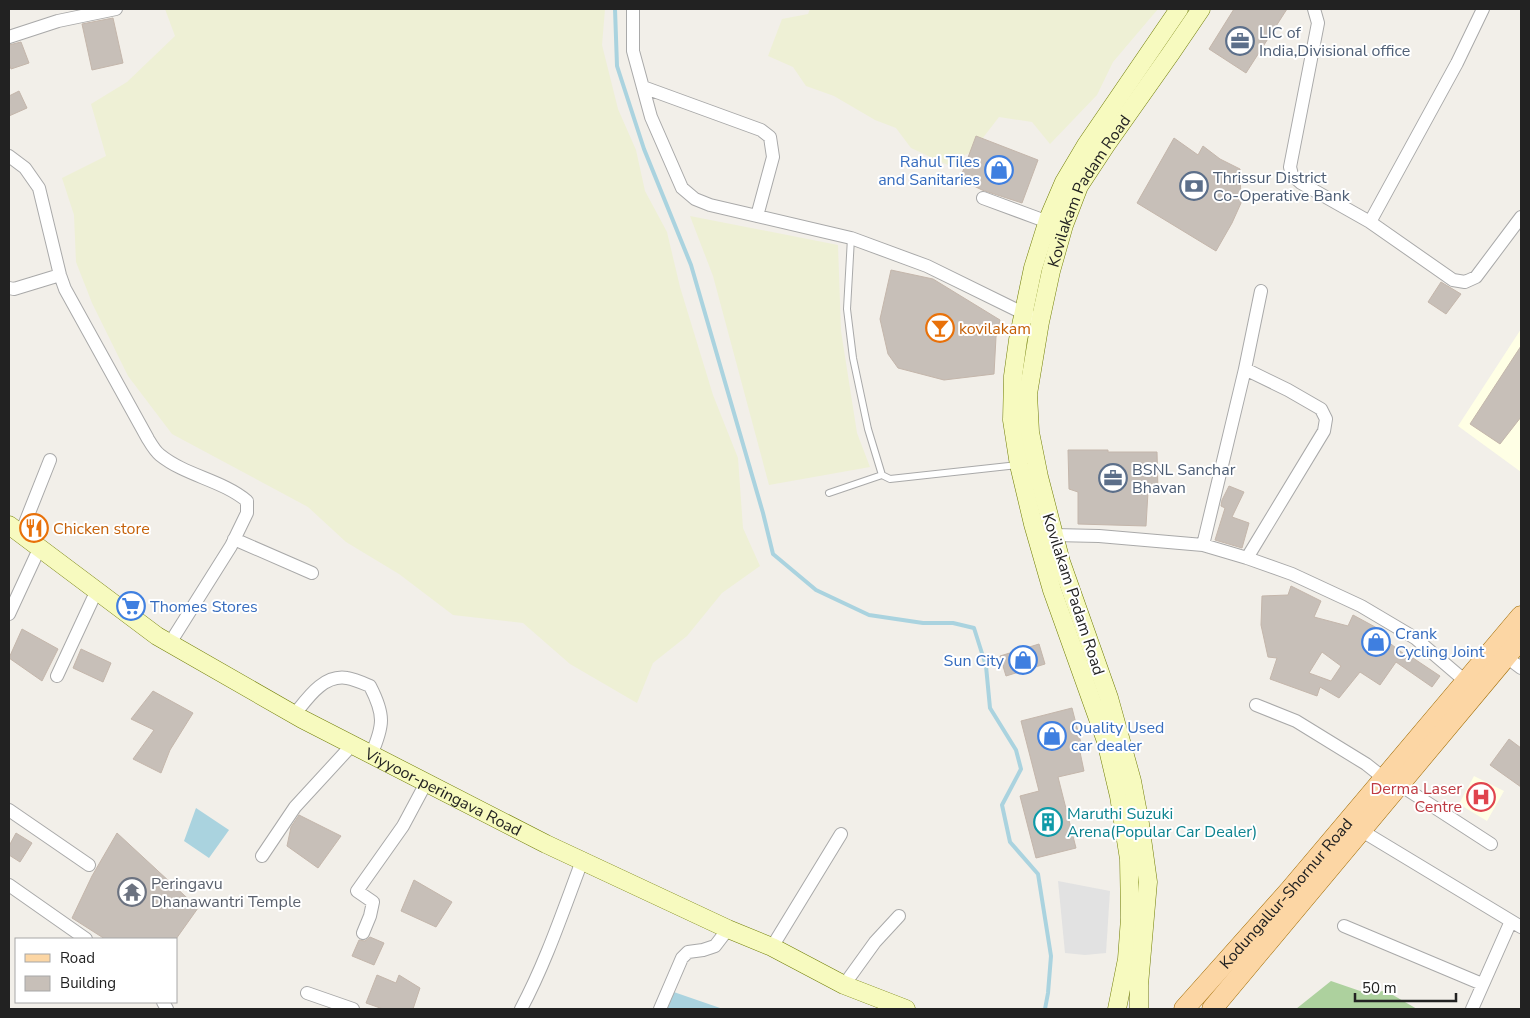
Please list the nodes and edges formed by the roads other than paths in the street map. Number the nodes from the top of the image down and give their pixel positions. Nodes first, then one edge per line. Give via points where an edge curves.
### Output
1 (116, 9) edge
2 (632, 9) edge
3 (1179, 9) edge
4 (1201, 9) edge
5 (1314, 9) edge
6 (1483, 9) edge
7 (9, 37) edge
8 (643, 87) junction
9 (9, 156) edge
10 (983, 198) dead end
11 (757, 216) junction
12 (1521, 217) edge
13 (1048, 222) junction
14 (1370, 222) junction
15 (851, 238) junction
16 (60, 275) junction
17 (9, 288) edge
18 (1261, 291) dead end
19 (1032, 318) junction
20 (1245, 369) junction
21 (50, 460) dead end
22 (1019, 465) junction
23 (882, 475) junction
24 (829, 493) dead end
25 (15, 529) edge
26 (1046, 537) junction
27 (234, 539) junction
28 (1203, 545) junction
29 (40, 547) junction
30 (1247, 558) junction
31 (312, 573) dead end
32 (98, 590) junction
33 (9, 614) edge
34 (1521, 616) edge
35 (1521, 639) edge
36 (170, 643) junction
37 (1513, 662) edge
38 (57, 676) dead end
39 (1472, 686) junction
40 (1256, 705) dead end
41 (294, 715) junction
42 (352, 745) junction
43 (371, 755) junction
44 (1392, 782) junction
45 (426, 783) junction
46 (9, 810) edge
47 (1362, 831) junction
48 (840, 834) dead end
49 (1491, 844) dead end
50 (262, 856) dead end
51 (582, 861) junction
52 (89, 865) dead end
53 (9, 885) edge
54 (899, 916) dead end
55 (1516, 924) edge
56 (1344, 926) dead end
57 (728, 929) junction
58 (363, 932) dead end
59 (85, 938) edge
60 (772, 947) junction
61 (1482, 984) junction
62 (844, 985) junction
63 (307, 993) dead end
64 (896, 1008) edge
65 (353, 1009) edge
66 (521, 1009) edge
67 (660, 1009) edge
68 (1117, 1009) edge
69 (1139, 1009) edge
70 (1184, 1009) edge
71 (1212, 1009) edge
72 (1472, 1009) edge

1 - 7 street via 58,20
2 - 8 street via 633,50
3 - 13 main road, Kovilakam Padam Road via 1086,145 1064,182
4 - 19 main road, Kovilakam Padam Road via 1079,186
5 - 14 street via 1318,23 1290,167 1292,175
6 - 14 street
8 - 11 street via 651,117 682,188 695,199 710,205
8 - 11 street via 761,130 770,137 773,156
9 - 16 street via 25,168 39,188
10 - 13 street
11 - 15 street
12 - 14 street via 1476,277 1465,282 1453,280
13 - 19 main road, Kovilakam Padam Road via 1033,268
15 - 19 street via 927,266
15 - 23 lane via 847,310 853,358 868,429
16 - 17 street
16 - 27 street via 159,454 187,472 238,493 247,501 247,513
18 - 20 street
19 - 22 main road, Kovilakam Padam Road via 1013,376 1012,420
19 - 26 main road, Kovilakam Padam Road via 1028,394 1030,432
20 - 28 street
20 - 30 street via 1321,409 1326,419 1324,432
21 - 25 street
22 - 23 lane via 890,479
22 - 26 main road, Kovilakam Padam Road
23 - 24 lane
25 - 29 main road, Viyyoor-peringava Road
26 - 28 street via 1099,536
26 - 68 main road, Kovilakam Padam Road via 1052,590 1106,741 1129,859 1127,959
26 - 69 main road, Kovilakam Padam Road via 1061,562 1108,698 1132,781 1148,882
27 - 31 street
27 - 36 street
28 - 30 street
29 - 32 main road, Viyyoor-peringava Road
29 - 33 street
30 - 39 street via 1292,574 1361,606 1416,638
32 - 36 main road, Viyyoor-peringava Road
32 - 38 street
34 - 39 main road, Kodungallur-Shornur Road
35 - 37 main road, Kodungallur-Shornur Road
36 - 41 main road, Viyyoor-peringava Road
37 - 39 main road, Kodungallur-Shornur Road
39 - 44 main road, Kodungallur-Shornur Road
40 - 44 street via 1296,720
41 - 42 main road, Viyyoor-peringava Road
41 - 43 street via 315,689 330,680 346,677 370,686 377,699 382,722
42 - 43 main road, Viyyoor-peringava Road
42 - 50 street via 295,807
43 - 45 main road, Viyyoor-peringava Road
44 - 47 main road, Kodungallur-Shornur Road
44 - 49 street
44 - 70 main road, Kodungallur-Shornur Road
45 - 51 main road, Viyyoor-peringava Road
45 - 58 street via 403,826 357,891 373,902
46 - 52 street
47 - 55 street
47 - 71 main road, Kodungallur-Shornur Road
48 - 60 street
51 - 57 main road, Viyyoor-peringava Road
51 - 66 street via 552,942
53 - 59 street
54 - 62 street via 875,942
55 - 61 street
56 - 61 street
57 - 60 main road, Viyyoor-peringava Road
57 - 67 street via 715,946 688,952 682,958
60 - 62 main road, Viyyoor-peringava Road
61 - 72 street
62 - 64 main road, Viyyoor-peringava Road
63 - 65 street

